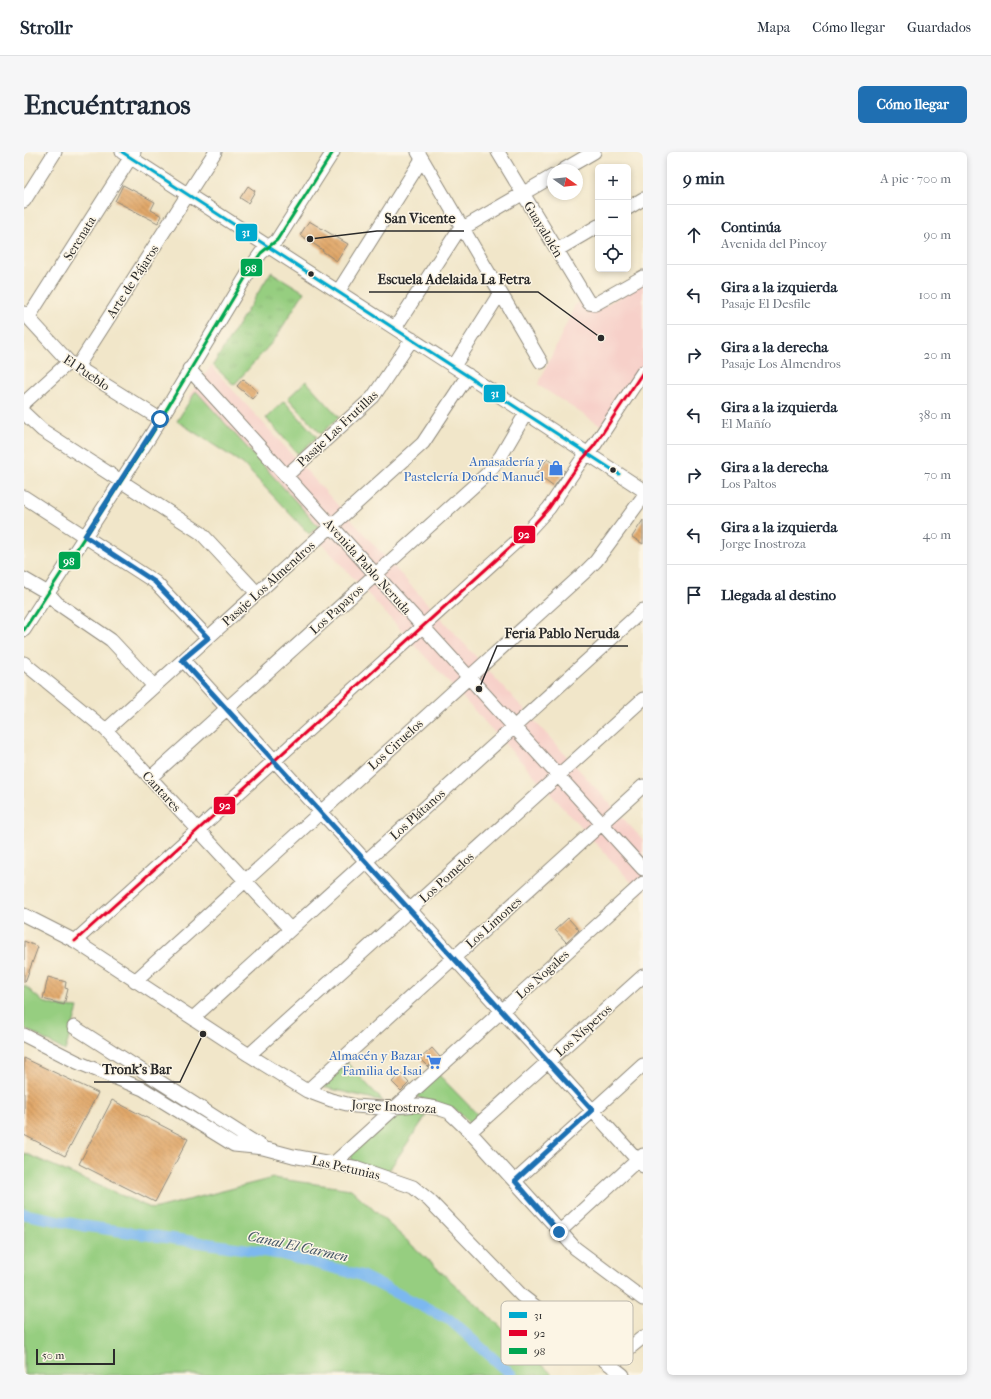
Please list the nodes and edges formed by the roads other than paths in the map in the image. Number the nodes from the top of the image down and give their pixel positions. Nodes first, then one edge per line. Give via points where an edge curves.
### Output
1 (55, 152) edge
2 (216, 152) edge
3 (498, 152) edge
4 (594, 152) edge
5 (331, 153) edge
6 (129, 154) edge
7 (420, 156) edge
8 (573, 164) edge
9 (547, 179) edge
10 (523, 193) junction
11 (188, 195) junction
12 (643, 199) edge
13 (24, 201) edge
14 (631, 206) edge
15 (462, 228) junction
16 (595, 228) edge
17 (268, 246) junction
18 (557, 250) junction
19 (643, 277) edge
20 (338, 292) junction
21 (500, 293) junction
22 (26, 316) edge
23 (395, 328) junction
24 (412, 339) junction
25 (541, 362) dead end
26 (73, 365) junction
27 (454, 366) junction
28 (189, 369) junction
29 (643, 372) edge
30 (468, 375) junction
31 (24, 403) edge
32 (526, 412) junction
33 (24, 413) edge
34 (160, 419) junction
35 (588, 453) junction
36 (286, 476) junction
37 (121, 480) junction
38 (643, 490) edge
39 (24, 497) edge
40 (643, 497) edge
41 (331, 526) junction
42 (85, 536) junction
43 (375, 574) junction
44 (24, 579) edge
45 (48, 593) junction
46 (257, 593) junction
47 (643, 610) edge
48 (422, 626) junction
49 (24, 630) edge
50 (208, 638) junction
51 (182, 660) junction
52 (24, 663) edge
53 (469, 677) junction
54 (154, 686) junction
55 (643, 699) edge
56 (226, 709) junction
57 (513, 726) junction
58 (106, 730) junction
59 (274, 761) junction
60 (558, 775) junction
61 (150, 778) junction
62 (643, 786) edge
63 (320, 812) junction
64 (602, 823) junction
65 (197, 830) junction
66 (365, 861) junction
67 (643, 869) edge
68 (245, 881) junction
69 (643, 882) edge
70 (410, 910) junction
71 (24, 916) edge
72 (290, 930) junction
73 (75, 941) junction
74 (454, 958) junction
75 (643, 976) edge
76 (135, 981) junction
77 (502, 1011) junction
78 (192, 1018) junction
79 (74, 1026) dead end
80 (24, 1035) edge
81 (249, 1055) junction
82 (548, 1062) junction
83 (643, 1065) edge
84 (307, 1091) junction
85 (395, 1108) junction
86 (592, 1110) junction
87 (470, 1132) junction
88 (263, 1148) junction
89 (641, 1161) edge
90 (334, 1163) junction
91 (515, 1181) junction
92 (559, 1232) junction
93 (643, 1299) edge
94 (528, 1301) edge
95 (643, 1337) edge
96 (633, 1345) edge
97 (611, 1365) edge
98 (623, 1375) edge

1 - 13 street
2 - 11 street, Arte de Pájaros
3 - 10 street, Guayalolén
4 - 8 street
5 - 17 street via 276,240
6 - 11 street
6 - 22 street, Serenata
7 - 15 street
7 - 20 street
9 - 10 street
10 - 15 street
10 - 18 street, Guayalolén
11 - 17 street
11 - 26 street, Arte de Pájaros
12 - 14 street
15 - 21 street
15 - 23 street
16 - 18 street
17 - 20 street
17 - 28 street via 256,260
18 - 19 street, Guayalolén via 591,304
20 - 23 street
21 - 25 street
21 - 27 street
22 - 26 street, El Pueblo
23 - 24 street
24 - 27 street
24 - 36 street, Pasaje Las Frutillas via 373,397
26 - 31 street, Arte de Pájaros
26 - 34 street, El Pueblo
27 - 30 street
28 - 34 street
28 - 36 street, Avenida Pablo Neruda
29 - 35 street
30 - 32 street
30 - 41 street, Pasaje Los Almendros via 422,443
32 - 35 street
32 - 43 street, Los Papayos via 501,456 488,472
33 - 37 street via 42,430
34 - 37 street
35 - 38 street
35 - 48 street via 549,508 534,524
36 - 41 street, Avenida Pablo Neruda
37 - 42 street
37 - 46 street via 201,533
39 - 42 street
40 - 53 street, Los Ciruelos via 596,561
41 - 43 street, Avenida Pablo Neruda
41 - 46 street, Pasaje Los Almendros
42 - 45 street
42 - 50 street via 155,582
43 - 48 street, Avenida Pablo Neruda
43 - 56 street, Los Papayos
44 - 45 street
45 - 49 street
45 - 54 street via 57,603 111,640
46 - 50 street, Pasaje Los Almendros
47 - 57 street, Los Plátanos
48 - 53 street, Avenida Pablo Neruda
48 - 59 street
50 - 51 street, Pasaje Los Almendros
51 - 54 street, Pasaje Los Almendros
51 - 56 street
52 - 58 street, Cantares
53 - 57 street, Avenida Pablo Neruda
53 - 63 street, Los Ciruelos
54 - 58 street, Pasaje Los Almendros
55 - 60 street, Los Pomelos
56 - 59 street
56 - 61 street, Los Papayos
57 - 60 street, Avenida Pablo Neruda
57 - 66 street, Los Plátanos
58 - 61 street, Cantares
59 - 63 street
59 - 65 street
60 - 64 street, Avenida Pablo Neruda
60 - 70 street, Los Pomelos
61 - 65 street, Cantares
62 - 64 street, Los Limones
63 - 66 street
63 - 68 street, Los Ciruelos
64 - 67 street, Avenida Pablo Neruda
64 - 74 street, Los Limones
65 - 68 street, Cantares
65 - 73 street
66 - 70 street
66 - 72 street, Los Plátanos
68 - 72 street, Cantares
68 - 76 street, Los Ciruelos
69 - 77 street, Los Nogales
70 - 74 street
70 - 81 street, Los Pomelos
71 - 73 street, Jorge Inostroza
72 - 78 street, Los Plátanos
73 - 76 street, Jorge Inostroza
74 - 77 street
74 - 84 street, Los Limones
75 - 82 street, Los Nísperos
76 - 78 street, Jorge Inostroza
77 - 82 street
77 - 85 street, Los Nogales
78 - 81 street, Jorge Inostroza
79 - 88 street
80 - 88 street, Las Petunias via 77,1062 143,1089 234,1145
81 - 84 street, Jorge Inostroza
82 - 86 street
82 - 87 street, Los Nísperos
83 - 86 street
84 - 85 street, Jorge Inostroza via 355,1106
85 - 87 street, Jorge Inostroza via 418,1105 443,1110 454,1116
85 - 90 street, Los Nogales
86 - 89 street
86 - 91 street
87 - 91 street, Jorge Inostroza
88 - 90 street, Las Petunias
89 - 92 street
90 - 94 street, Las Petunias via 399,1181 421,1193
91 - 92 street, Jorge Inostroza
92 - 93 street, Jorge Inostroza via 575,1248
95 - 96 street
97 - 98 street, Las Petunias

